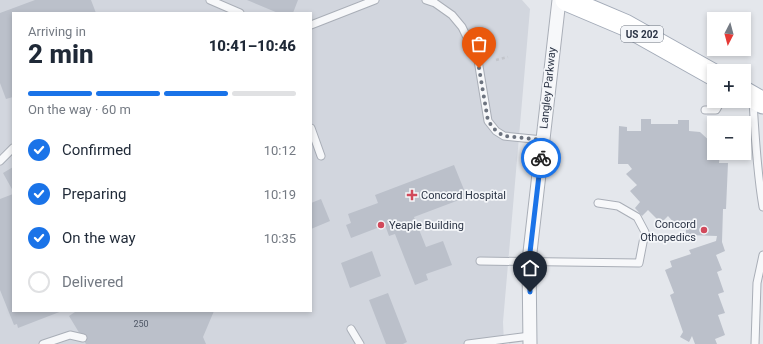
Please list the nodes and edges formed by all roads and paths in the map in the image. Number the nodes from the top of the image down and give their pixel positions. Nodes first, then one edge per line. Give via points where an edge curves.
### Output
1 (210, 0) edge
2 (375, 0) edge
3 (426, 0) edge
4 (558, 0) edge
5 (566, 0) edge
6 (227, 11) edge
7 (312, 25) edge
8 (508, 57) dead end
9 (496, 60) dead end
10 (707, 71) edge
11 (753, 97) edge
12 (717, 108) edge
13 (705, 110) dead end
14 (312, 131) edge
15 (543, 140) junction
16 (12, 149) edge
17 (321, 156) dead end
18 (0, 161) edge
19 (598, 203) dead end
20 (763, 207) edge
21 (763, 255) edge
22 (480, 261) dead end
23 (529, 261) junction
24 (351, 329) dead end
25 (83, 338) dead end
26 (530, 340) edge
27 (43, 344) edge
28 (360, 344) edge
29 (468, 344) edge
30 (755, 344) edge

1 - 6 lane
2 - 7 lane
3 - 15 lane via 452,15 462,27 478,60 488,121 496,131 504,136
4 - 15 street, Langley Parkway
5 - 10 main road, US 202 via 625,25
8 - 9 path
11 - 20 lane via 758,181
12 - 13 lane
14 - 17 lane
15 - 23 street, Langley Parkway
16 - 18 lane
19 - 23 lane via 618,206 637,217 646,232 639,263
21 - 30 lane via 757,283
22 - 23 lane
23 - 26 street, Langley Parkway
24 - 28 lane
25 - 27 lane via 70,335
26 - 29 lane

